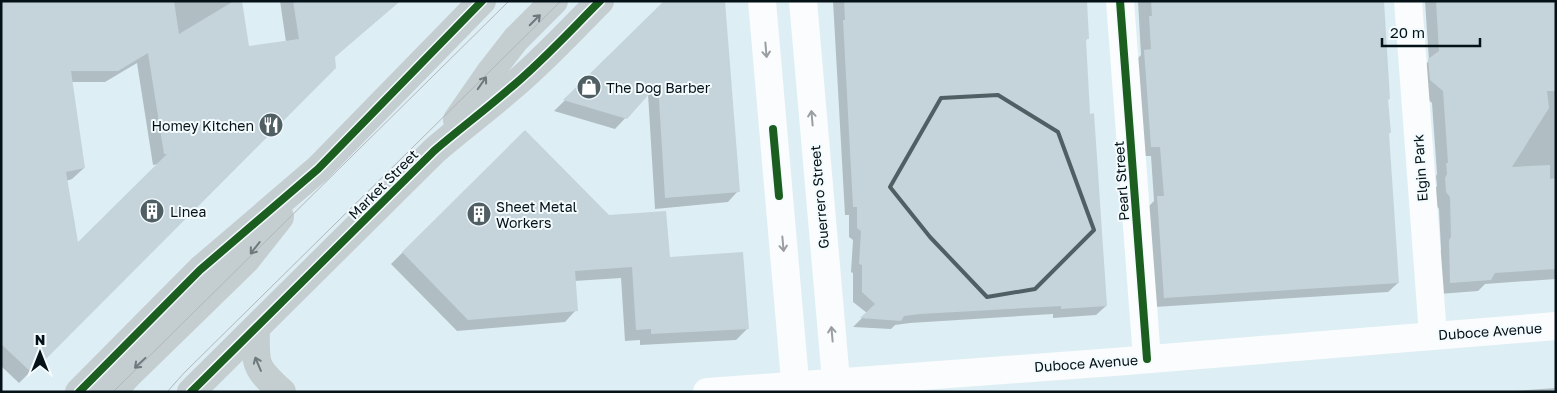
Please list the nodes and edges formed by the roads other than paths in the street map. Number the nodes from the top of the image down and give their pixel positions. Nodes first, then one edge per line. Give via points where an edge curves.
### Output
1 (482, 1) edge
2 (554, 1) edge
3 (600, 1) edge
4 (762, 1) edge
5 (803, 1) edge
6 (1120, 1) edge
7 (1408, 1) edge
8 (434, 152) junction
9 (318, 169) junction
10 (1556, 326) edge
11 (256, 328) junction
12 (1433, 335) junction
13 (1147, 359) junction
14 (836, 387) edge
15 (795, 389) edge
16 (80, 392) edge
17 (112, 392) edge
18 (191, 392) edge
19 (282, 392) edge
20 (706, 392) edge

1 - 9 main road
8 -> 2 main road, Market Street via 511,46
3 - 8 main road, Market Street via 509,90
4 -> 15 main road
14 -> 5 main road, Guerrero Street
6 - 13 main road, Pearl Street
7 - 12 main road, Elgin Park
8 - 11 main road, Market Street
9 - 16 main road via 200,270
9 -> 17 main road via 246,260
10 - 12 main road, Duboce Avenue
11 - 18 main road, Market Street
19 -> 11 main road via 260,370 255,356
12 - 13 main road, Duboce Avenue
13 - 14 main road, Duboce Avenue
14 - 15 main road, Duboce Avenue
15 - 20 main road, Duboce Avenue

